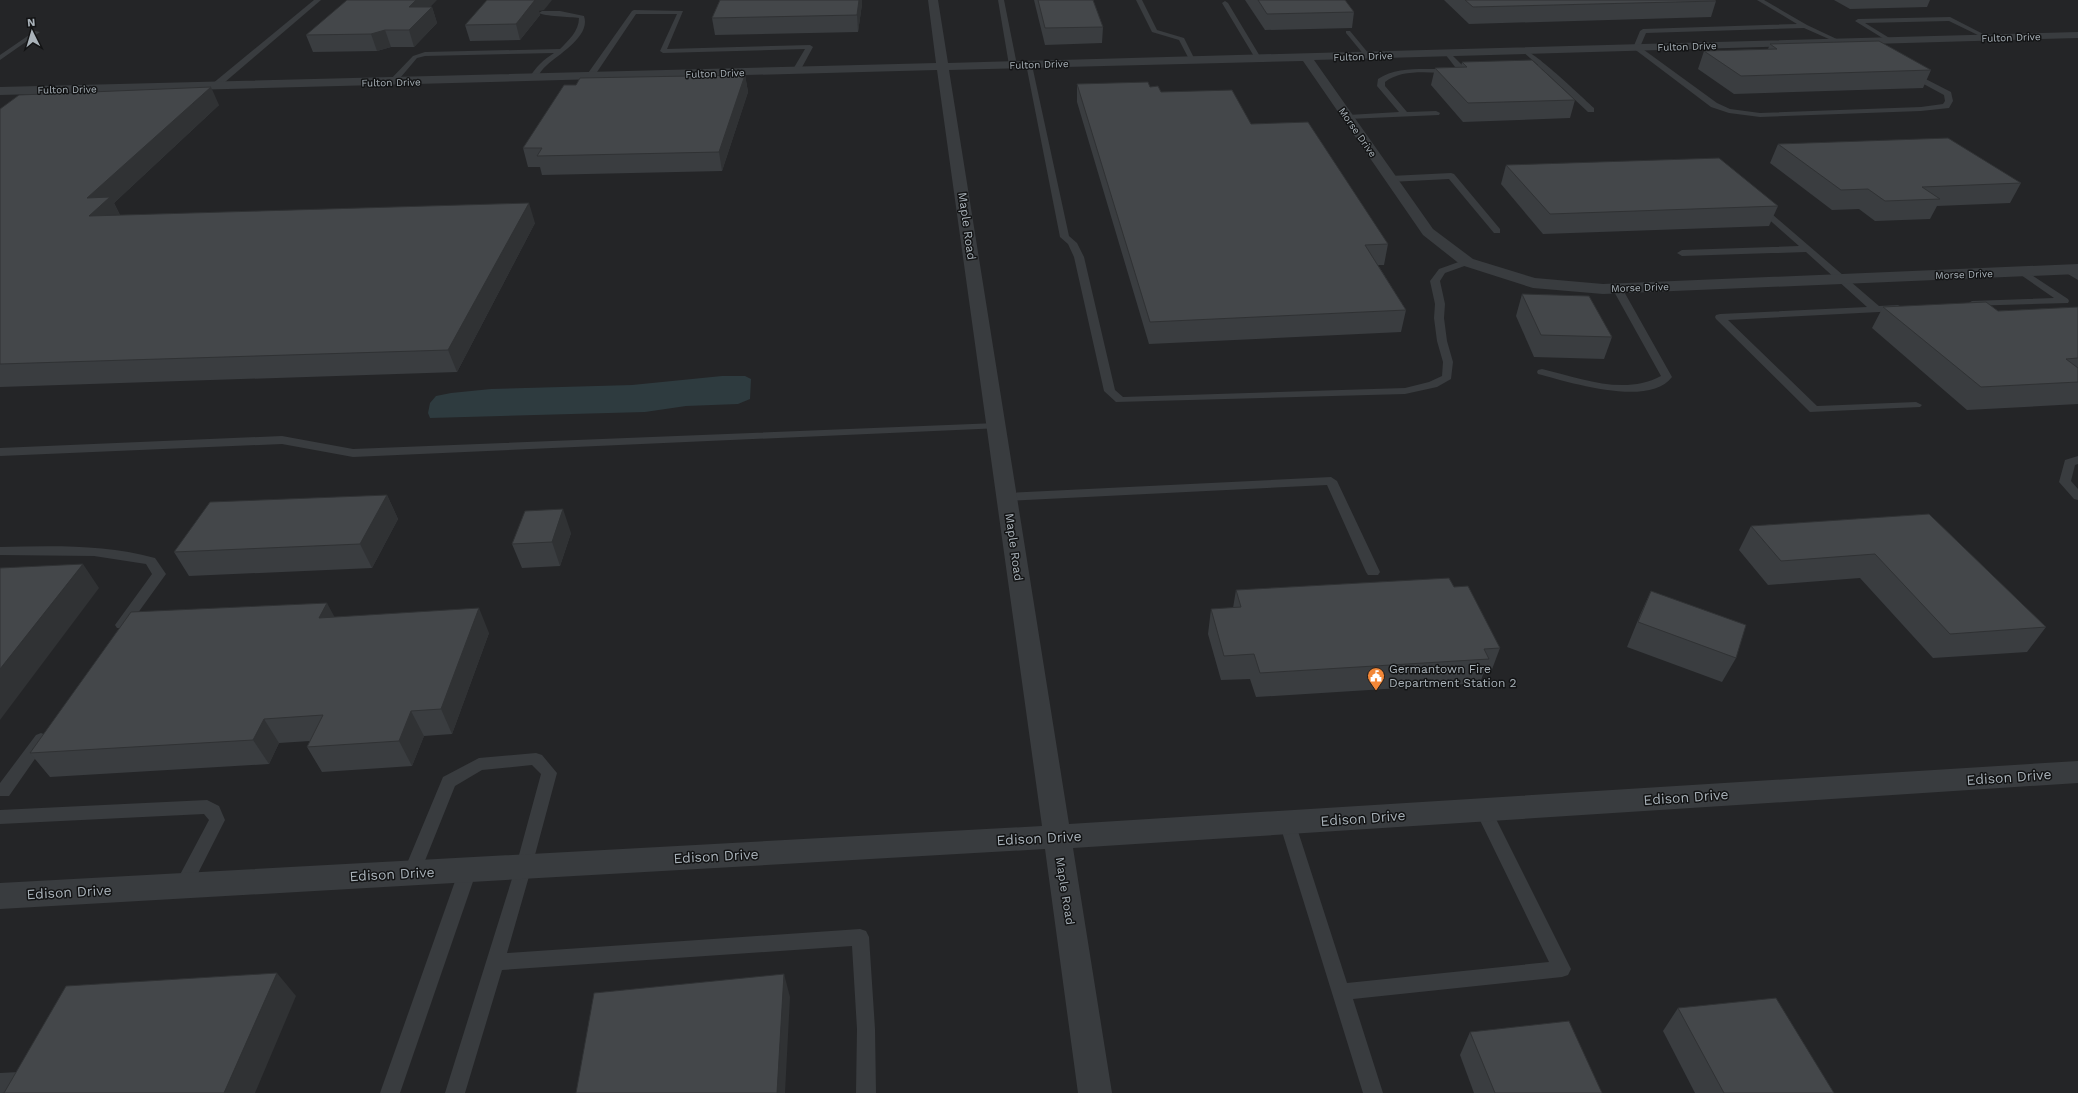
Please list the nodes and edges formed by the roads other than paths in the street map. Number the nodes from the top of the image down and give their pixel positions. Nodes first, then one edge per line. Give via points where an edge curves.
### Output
1 (318, 0) edge
2 (933, 0) edge
3 (1001, 0) edge
4 (1139, 0) edge
5 (1760, 0) edge
6 (1225, 3) dead end
7 (542, 14) dead end
8 (1805, 26) junction
9 (37, 32) dead end
10 (1348, 32) edge
11 (2078, 35) edge
12 (1986, 37) junction
13 (1889, 40) junction
14 (1854, 41) junction
15 (1840, 42) junction
16 (1636, 48) junction
17 (1868, 49) edge
18 (560, 51) junction
19 (1525, 51) junction
20 (1446, 53) junction
21 (1367, 56) junction
22 (1306, 57) junction
23 (0, 58) edge
24 (1258, 58) junction
25 (1192, 60) junction
26 (1013, 65) junction
27 (1028, 65) junction
28 (944, 67) junction
29 (1544, 67) junction
30 (1514, 68) edge
31 (1901, 68) edge
32 (796, 71) junction
33 (590, 76) junction
34 (533, 78) junction
35 (392, 82) junction
36 (215, 86) junction
37 (0, 91) edge
38 (1591, 110) dead end
39 (1436, 113) dead end
40 (1405, 114) junction
41 (1348, 117) junction
42 (1390, 179) junction
43 (1754, 202) edge
44 (1497, 232) dead end
45 (1806, 249) junction
46 (1682, 252) dead end
47 (1467, 262) junction
48 (2021, 271) junction
49 (2074, 272) edge
50 (1840, 279) junction
51 (1617, 288) junction
52 (1961, 305) edge
53 (1906, 307) edge
54 (1875, 308) junction
55 (1542, 372) dead end
56 (1916, 405) dead end
57 (996, 426) junction
58 (0, 452) edge
59 (2078, 460) edge
60 (2078, 496) edge
61 (1007, 497) junction
62 (0, 551) edge
63 (1373, 572) dead end
64 (113, 638) edge
65 (49, 727) edge
66 (2078, 772) edge
67 (1, 792) edge
68 (1483, 810) junction
69 (0, 817) edge
70 (1287, 822) junction
71 (1057, 837) junction
72 (524, 866) junction
73 (468, 870) junction
74 (412, 873) junction
75 (182, 886) junction
76 (0, 896) edge
77 (495, 962) junction
78 (1340, 992) junction
79 (19, 1082) edge
80 (0, 1083) edge
81 (390, 1093) edge
82 (455, 1093) edge
83 (866, 1093) edge
84 (1095, 1093) edge
85 (1373, 1093) edge

1 - 36 lane
2 - 28 street, Maple Road
3 - 26 lane
4 - 25 lane via 1154,31 1182,39
5 - 8 lane
6 - 24 lane
7 - 18 lane via 560,13 582,17 582,23 573,39
8 - 15 lane
8 - 16 lane via 1643,31
9 - 23 lane
10 - 21 lane
11 - 12 street, Fulton Drive
12 - 13 street, Fulton Drive
12 - 13 lane via 1950,19 1858,21
13 - 14 street, Fulton Drive
14 - 15 street, Fulton Drive
14 - 17 lane
15 - 16 street, Fulton Drive
16 - 19 street, Fulton Drive
16 - 31 lane via 1714,105 1729,111 1760,115 1946,106 1949,101 1948,94
18 - 34 lane via 539,67
18 - 35 lane via 425,54 415,57
19 - 20 street, Fulton Drive
19 - 29 lane
20 - 21 street, Fulton Drive
20 - 40 lane via 1466,70 1396,73 1385,76 1381,81 1381,86
21 - 22 street, Fulton Drive
22 - 24 street, Fulton Drive
22 - 41 street, Morse Drive
24 - 25 street, Fulton Drive
25 - 27 street, Fulton Drive
26 - 27 street, Fulton Drive
26 - 28 street, Fulton Drive
27 - 47 lane via 1065,237 1072,243 1079,257 1110,391 1120,400 1405,391 1433,385 1447,377 1448,362 1442,341 1440,304 1435,281 1442,271
28 - 32 street, Fulton Drive
28 - 57 street, Maple Road
29 - 30 lane
29 - 38 lane
32 - 33 street, Fulton Drive
32 - 33 lane via 810,47 663,51 681,12 634,12
33 - 34 street, Fulton Drive
34 - 35 street, Fulton Drive
35 - 36 street, Fulton Drive
36 - 37 street, Fulton Drive
39 - 40 lane
40 - 41 lane
41 - 42 street, Morse Drive
42 - 44 lane via 1451,176
42 - 47 street, Morse Drive via 1428,232
43 - 45 lane
45 - 46 lane
45 - 50 lane
47 - 51 street, Morse Drive via 1533,283
48 - 49 street, Morse Drive
48 - 50 street, Morse Drive
48 - 52 lane via 2064,301
50 - 51 street, Morse Drive
50 - 54 lane
51 - 55 lane via 1667,377 1652,386 1626,389 1589,384
53 - 54 lane
54 - 56 lane via 1720,317 1814,410
57 - 58 lane via 353,452 282,440
57 - 61 street, Maple Road
59 - 60 lane via 2069,463 2065,482
61 - 63 lane via 1331,481
61 - 71 street, Maple Road
62 - 64 lane via 95,551 150,561 159,574
65 - 67 lane
66 - 68 street, Edison Drive
68 - 70 street, Edison Drive
68 - 78 lane via 1562,969
69 - 75 lane via 207,807 213,811 217,820
70 - 71 street, Edison Drive
70 - 78 lane
71 - 72 street, Edison Drive
71 - 84 street, Maple Road
72 - 73 street, Edison Drive
72 - 74 lane via 549,773 536,759 479,764 449,782
72 - 77 lane
73 - 74 street, Edison Drive
73 - 81 lane
74 - 75 street, Edison Drive
75 - 76 street, Edison Drive
77 - 82 lane
77 - 83 lane via 860,937 866,1029
78 - 85 lane
79 - 80 lane

